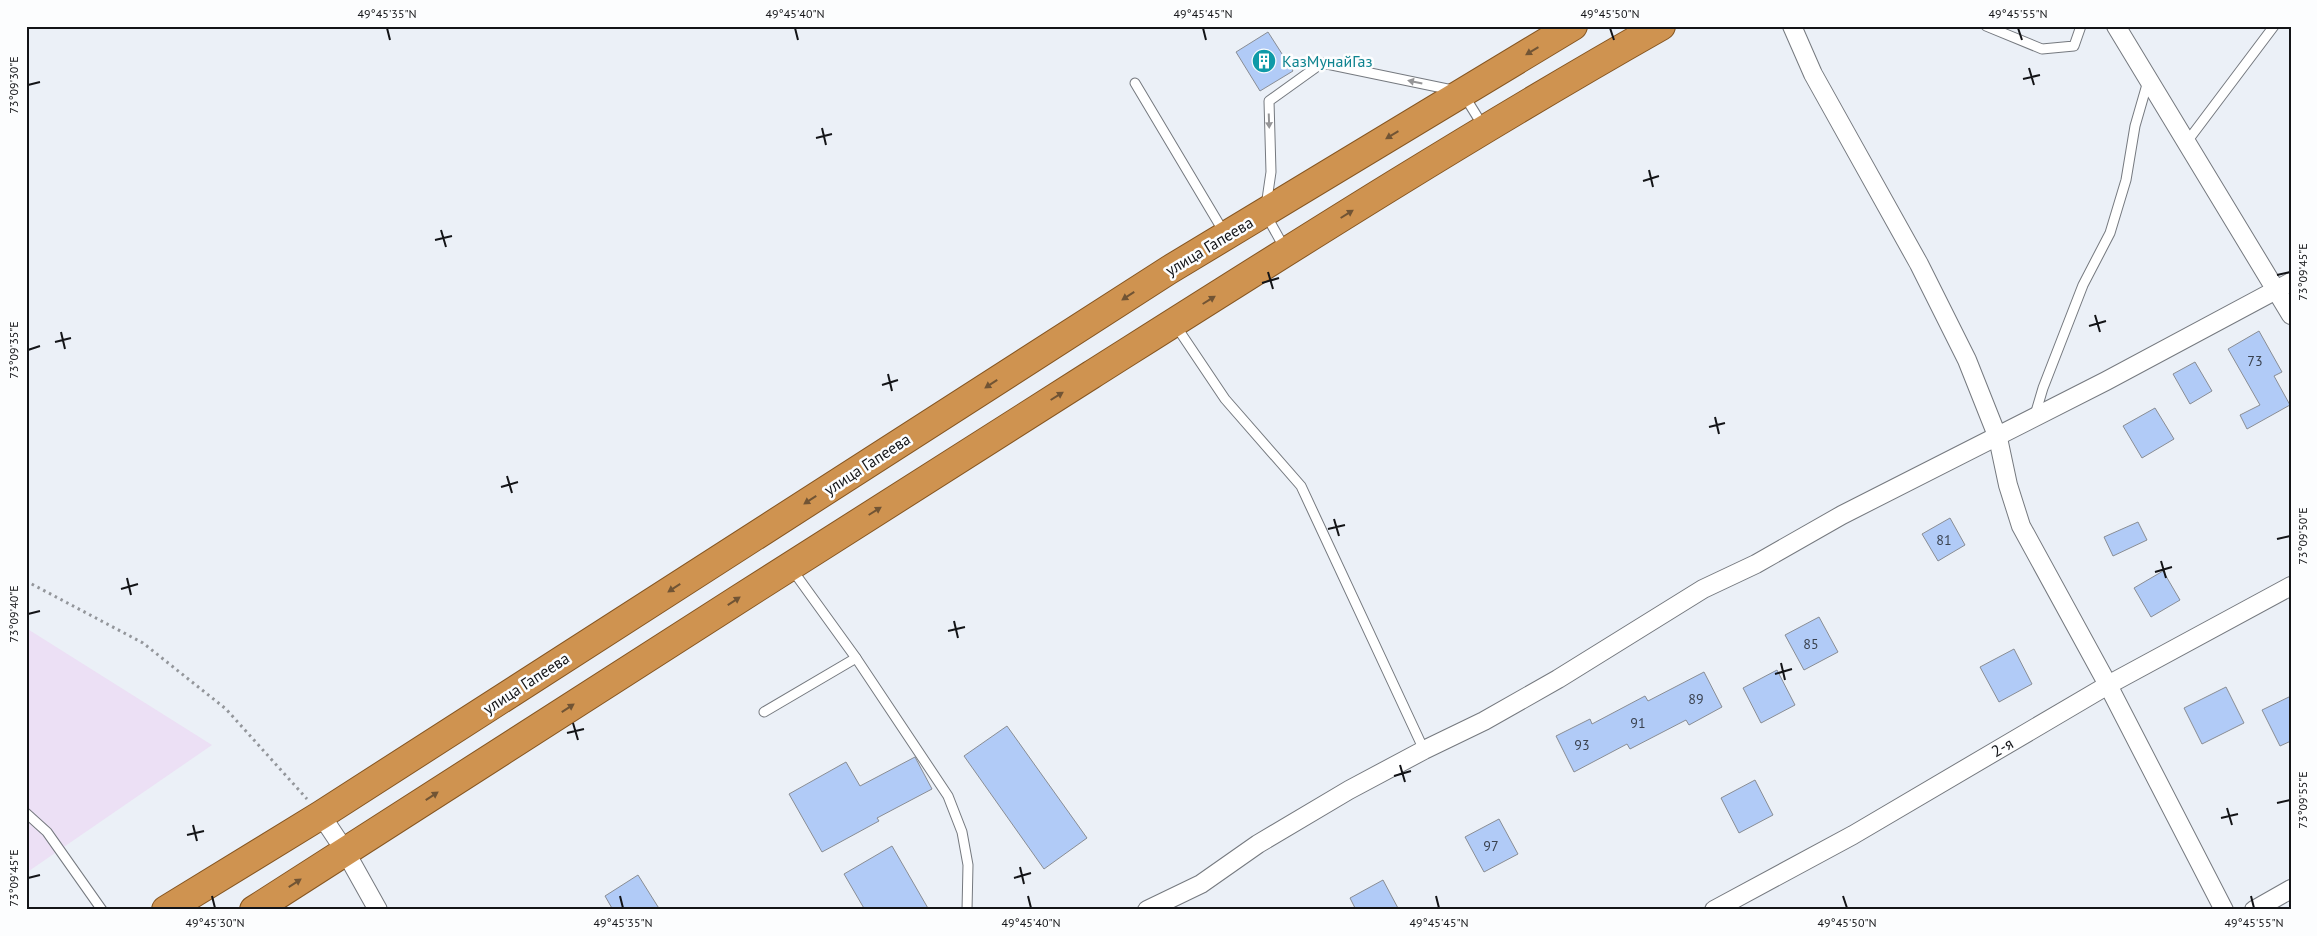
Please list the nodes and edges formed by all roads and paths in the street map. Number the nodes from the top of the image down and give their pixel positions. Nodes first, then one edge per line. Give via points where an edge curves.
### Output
1 (1574, 26) edge
2 (1661, 26) edge
3 (1792, 26) edge
4 (1986, 26) edge
5 (2082, 26) edge
6 (2116, 26) edge
7 (2274, 26) edge
8 (2148, 80) junction
9 (1135, 83) dead end
10 (1462, 92) junction
11 (1484, 128) junction
12 (2186, 143) junction
13 (1265, 213) junction
14 (1226, 236) junction
15 (1286, 252) junction
16 (2284, 286) edge
17 (2291, 316) edge
18 (1174, 322) junction
19 (2035, 418) junction
20 (1998, 438) junction
21 (790, 565) junction
22 (26, 581) edge
23 (2291, 586) edge
24 (856, 658) junction
25 (2108, 685) junction
26 (764, 712) dead end
27 (1424, 750) junction
28 (26, 814) edge
29 (321, 815) junction
30 (345, 851) junction
31 (2291, 889) edge
32 (102, 910) edge
33 (166, 910) edge
34 (254, 910) edge
35 (378, 910) edge
36 (967, 910) edge
37 (1148, 910) edge
38 (1714, 910) edge
39 (2224, 910) edge
40 (2254, 910) edge

1 -> 10 highway, улица Гапеева
2 - 11 highway
3 - 20 street via 1813,74 1919,264 1967,360
4 - 5 lane via 2042,49 2074,46
6 - 8 street
7 - 12 lane
8 - 12 street
8 - 19 lane via 2135,126 2126,180 2110,232 2083,285
9 - 14 lane
10 - 11 lane
10 -> 13 highway, улица Гапеева
10 -> 13 lane via 1322,63 1268,101 1271,172
15 -> 11 highway
12 - 16 street
13 - 14 highway, улица Гапеева
13 - 15 lane
14 -> 29 highway, улица Гапеева
18 -> 15 highway
16 - 17 street
16 - 19 street
21 -> 18 highway
18 - 27 lane via 1225,400 1301,486
19 - 20 street
20 - 25 street via 2020,526
20 - 27 street via 1842,515 1756,564 1703,589 1558,679
21 - 24 lane
30 -> 21 highway
22 - 29 path via 143,643 226,709
23 - 25 street, 2-я
24 - 26 lane
24 - 36 lane via 948,796 962,832 968,865
25 - 38 street, 2-я via 1853,835
25 - 39 street
27 - 37 street via 1258,844 1201,884
28 - 32 lane via 47,832
29 - 30 street
29 - 33 highway, улица Гапеева
34 -> 30 highway
30 - 35 street
31 - 40 street

